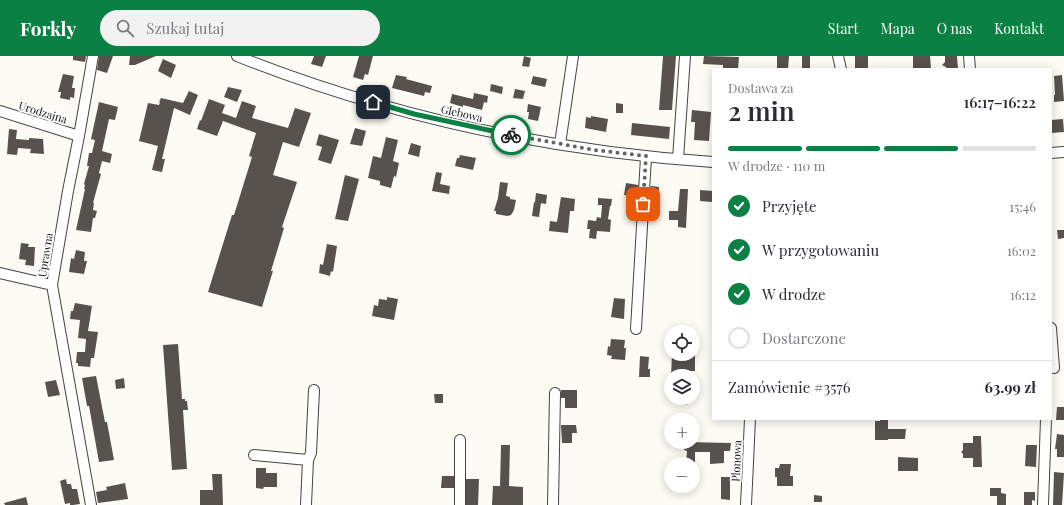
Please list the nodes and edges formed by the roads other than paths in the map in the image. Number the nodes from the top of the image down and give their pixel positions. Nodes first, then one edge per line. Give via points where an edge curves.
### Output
1 (93, 56) edge
2 (237, 56) edge
3 (573, 56) edge
4 (685, 56) edge
5 (838, 56) edge
6 (969, 56) edge
7 (841, 68) edge
8 (970, 68) edge
9 (0, 111) edge
10 (79, 136) junction
11 (560, 144) junction
12 (1064, 152) edge
13 (1052, 153) edge
14 (646, 156) junction
15 (678, 159) junction
16 (712, 162) edge
17 (0, 273) edge
18 (52, 285) junction
19 (636, 329) dead end
20 (1052, 341) edge
21 (1054, 368) dead end
22 (314, 390) dead end
23 (555, 393) dead end
24 (750, 420) edge
25 (1046, 420) edge
26 (460, 440) dead end
27 (254, 455) dead end
28 (308, 460) junction
29 (91, 505) edge
30 (306, 505) edge
31 (460, 505) edge
32 (553, 505) edge
33 (746, 505) edge
34 (1043, 505) edge

1 - 10 street, Uprawna
2 - 11 street, Glebowa via 298,79 400,110 490,132
3 - 11 street
4 - 15 street
5 - 7 street
6 - 8 street
9 - 10 street, Urodzajna
10 - 18 street, Uprawna
11 - 14 street, Glebowa
12 - 13 street
14 - 15 street, Glebowa
14 - 19 street
15 - 16 street, Glebowa
17 - 18 street
18 - 29 street, Uprawna
20 - 21 street
22 - 28 street via 311,453
23 - 32 street
24 - 33 street, Plonowa
25 - 34 street
26 - 31 street
27 - 28 street
28 - 30 street

